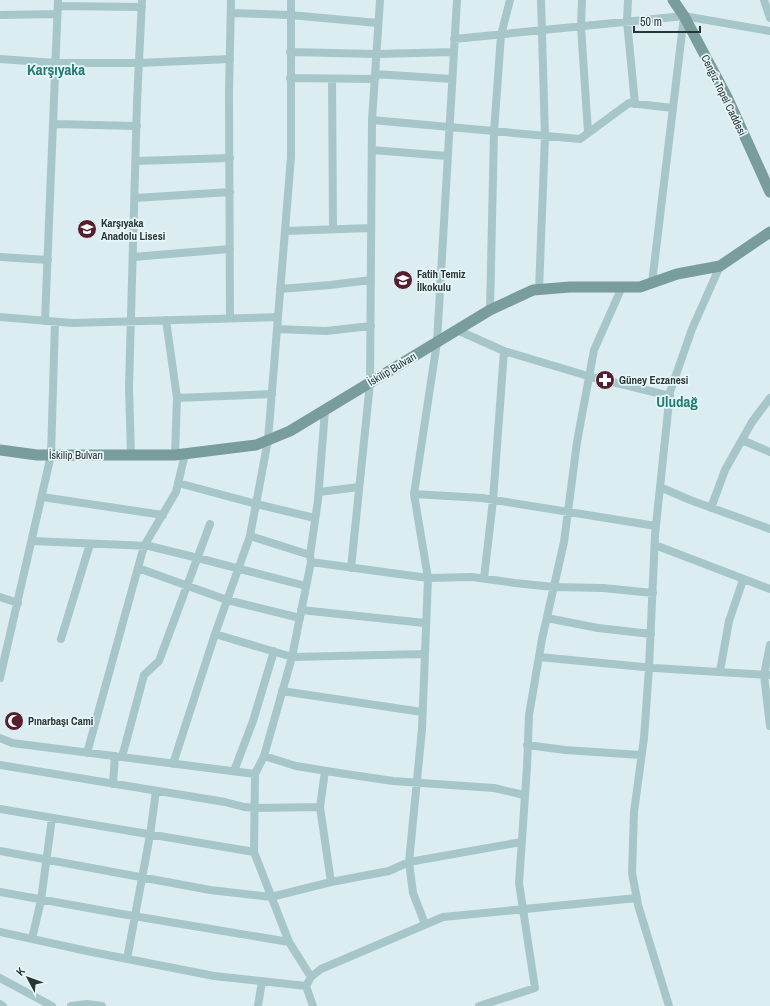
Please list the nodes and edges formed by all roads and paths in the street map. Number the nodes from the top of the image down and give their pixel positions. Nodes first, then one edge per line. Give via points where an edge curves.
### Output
1 (231, 0) edge
2 (291, 0) edge
3 (380, 0) edge
4 (457, 0) edge
5 (510, 0) edge
6 (541, 0) edge
7 (582, 0) edge
8 (628, 0) edge
9 (673, 0) edge
10 (764, 0) edge
11 (142, 3) edge
12 (58, 7) edge
13 (231, 13) junction
14 (0, 15) edge
15 (290, 15) junction
16 (684, 16) junction
17 (770, 18) edge
18 (627, 21) junction
19 (378, 23) junction
20 (581, 27) junction
21 (541, 31) junction
22 (770, 31) edge
23 (502, 35) junction
24 (454, 39) junction
25 (290, 52) junction
26 (454, 52) junction
27 (376, 54) junction
28 (0, 59) edge
29 (230, 59) junction
30 (56, 63) junction
31 (139, 63) junction
32 (375, 76) junction
33 (290, 78) junction
34 (332, 79) junction
35 (452, 79) junction
36 (635, 104) junction
37 (673, 108) junction
38 (372, 120) junction
39 (53, 124) junction
40 (137, 126) junction
41 (449, 128) junction
42 (494, 132) junction
43 (588, 132) junction
44 (545, 136) junction
45 (372, 150) junction
46 (447, 156) junction
47 (230, 158) junction
48 (136, 161) junction
49 (230, 192) junction
50 (770, 192) edge
51 (135, 198) junction
52 (371, 228) junction
53 (333, 229) junction
54 (285, 231) junction
55 (770, 232) edge
56 (230, 248) junction
57 (0, 257) edge
58 (133, 257) junction
59 (48, 260) junction
60 (720, 266) junction
61 (371, 280) junction
62 (652, 283) junction
63 (622, 287) junction
64 (280, 288) junction
65 (539, 290) junction
66 (490, 310) junction
67 (0, 317) edge
68 (278, 317) junction
69 (230, 318) junction
70 (166, 320) junction
71 (45, 321) junction
72 (131, 321) junction
73 (55, 322) junction
74 (370, 326) junction
75 (277, 329) junction
76 (457, 330) junction
77 (437, 342) junction
78 (504, 351) junction
79 (588, 376) junction
80 (370, 382) junction
81 (272, 394) junction
82 (670, 396) junction
83 (177, 398) junction
84 (770, 398) edge
85 (325, 410) junction
86 (268, 440) junction
87 (742, 440) junction
88 (0, 450) edge
89 (770, 452) edge
90 (51, 455) junction
91 (131, 455) junction
92 (180, 455) junction
93 (178, 484) junction
94 (359, 487) junction
95 (660, 487) junction
96 (319, 492) junction
97 (414, 494) junction
98 (42, 497) junction
99 (493, 500) junction
100 (256, 504) junction
101 (711, 508) junction
102 (568, 512) junction
103 (163, 514) junction
104 (315, 518) junction
105 (210, 524) dead end
106 (656, 526) junction
107 (770, 529) edge
108 (250, 536) junction
109 (32, 541) junction
110 (90, 544) junction
111 (655, 545) junction
112 (144, 546) junction
113 (198, 558) junction
114 (310, 559) junction
115 (138, 568) junction
116 (351, 568) junction
117 (238, 569) junction
118 (428, 578) junction
119 (484, 578) junction
120 (743, 580) junction
121 (188, 585) junction
122 (306, 586) junction
123 (554, 587) junction
124 (770, 589) edge
125 (652, 593) junction
126 (2, 598) edge
127 (227, 600) junction
128 (18, 603) junction
129 (0, 607) edge
130 (301, 610) junction
131 (300, 618) junction
132 (546, 618) junction
133 (425, 623) junction
134 (215, 634) junction
135 (651, 634) junction
136 (61, 639) dead end
137 (770, 645) edge
138 (274, 651) junction
139 (424, 654) junction
140 (292, 657) junction
141 (539, 657) junction
142 (649, 668) junction
143 (720, 671) junction
144 (767, 675) edge
145 (0, 678) edge
146 (282, 691) junction
147 (422, 712) junction
148 (770, 726) edge
149 (0, 738) edge
150 (527, 745) junction
151 (87, 753) junction
152 (641, 755) junction
153 (264, 756) junction
154 (119, 757) junction
155 (174, 764) junction
156 (0, 765) edge
157 (234, 771) junction
158 (325, 771) junction
159 (255, 774) junction
160 (416, 782) junction
161 (113, 784) junction
162 (156, 791) junction
163 (524, 795) junction
164 (320, 807) junction
165 (0, 808) edge
166 (255, 808) junction
167 (52, 818) junction
168 (150, 835) junction
169 (521, 842) junction
170 (0, 851) edge
171 (254, 852) junction
172 (46, 859) junction
173 (409, 862) junction
174 (142, 877) junction
175 (331, 882) junction
176 (0, 892) edge
177 (271, 898) junction
178 (637, 898) junction
179 (41, 900) junction
180 (522, 909) junction
181 (136, 916) junction
182 (425, 924) junction
183 (0, 932) edge
184 (32, 939) junction
185 (289, 942) junction
186 (127, 959) junction
187 (311, 977) junction
188 (0, 978) edge
189 (262, 981) junction
190 (306, 986) junction
191 (0, 1004) edge
192 (3, 1006) edge
193 (52, 1006) edge
194 (72, 1006) edge
195 (102, 1006) edge
196 (258, 1006) edge
197 (313, 1006) edge
198 (479, 1006) edge
199 (670, 1006) edge

1 - 13 street
2 - 15 street
3 - 19 street
4 - 24 street
5 - 23 street
6 - 21 street
7 - 20 street
8 - 18 street
9 - 16 main road, Cengiz Topel Caddesi
10 - 17 street
11 - 12 street
11 - 31 street
12 - 14 street
12 - 30 street
13 - 15 street
13 - 29 street
15 - 19 street
15 - 25 street
16 - 18 street
16 - 22 street
16 - 37 street
16 - 50 main road, Cengiz Topel Caddesi via 727,97
18 - 20 street
18 - 36 street
19 - 27 street
20 - 21 street
20 - 43 street
21 - 23 street
21 - 44 street
23 - 24 street
23 - 42 street
24 - 26 street
25 - 27 street
25 - 33 street
26 - 27 street
26 - 35 street
27 - 32 street
28 - 30 street
29 - 31 street
29 - 47 street
30 - 31 street
30 - 39 street
31 - 40 street
32 - 34 street
32 - 35 street
32 - 38 street
33 - 34 street
33 - 54 street via 291,157
34 - 53 street
35 - 41 street
36 - 37 street
36 - 43 street via 629,103
37 - 62 street
38 - 41 street
38 - 45 street
39 - 40 street
39 - 59 street
40 - 48 street
41 - 42 street
41 - 46 street
42 - 44 street
42 - 66 street
43 - 44 street via 580,139
44 - 65 street
45 - 46 street
45 - 52 street
46 - 77 street
47 - 48 street
47 - 49 street
48 - 51 street
49 - 51 street
49 - 56 street
51 - 58 street
52 - 53 street
52 - 61 street
53 - 54 street
54 - 64 street
55 - 60 main road, İskilip Bulvarı
56 - 58 street
56 - 69 street
57 - 59 street
58 - 72 street
59 - 71 street
60 - 62 main road, İskilip Bulvarı via 678,274
60 - 82 street via 692,329
61 - 64 street
61 - 74 street
62 - 63 main road, İskilip Bulvarı via 640,287
63 - 65 main road, İskilip Bulvarı
63 - 79 street via 594,350
64 - 68 street
65 - 66 main road, İskilip Bulvarı via 533,290
66 - 76 main road, İskilip Bulvarı
67 - 71 street
68 - 69 street
68 - 75 street
69 - 70 street
70 - 72 street
70 - 83 street
71 - 73 street
72 - 73 street
72 - 91 street
73 - 90 street
74 - 75 street via 326,331
74 - 80 street
75 - 81 street
76 - 77 main road, İskilip Bulvarı
76 - 78 street
77 - 80 main road, İskilip Bulvarı
77 - 97 street
78 - 79 street
78 - 99 street
79 - 82 street
79 - 102 street
80 - 85 main road, İskilip Bulvarı
80 - 94 street
81 - 83 street
81 - 86 street
82 - 95 street
83 - 92 street
84 - 87 street
85 - 86 main road, İskilip Bulvarı via 290,431
85 - 96 street
86 - 92 main road, İskilip Bulvarı via 256,445
86 - 100 street
87 - 89 street
87 - 101 street via 725,470
88 - 90 main road, İskilip Bulvarı
90 - 91 main road, İskilip Bulvarı
90 - 98 street
91 - 92 main road, İskilip Bulvarı
92 - 93 street
93 - 100 street
93 - 103 street
94 - 96 street
94 - 116 street
95 - 101 street
95 - 106 street
96 - 104 street
97 - 99 street
97 - 118 street
98 - 103 street
98 - 109 street
99 - 102 street
99 - 119 street
100 - 104 street
100 - 108 street
101 - 107 street
102 - 106 street
102 - 123 street
103 - 112 street
104 - 114 street
105 - 113 street
106 - 111 street
108 - 114 street
108 - 117 street
109 - 110 street
109 - 128 street
110 - 112 street
110 - 136 street
111 - 120 street
111 - 125 street
112 - 113 street
112 - 115 street
113 - 117 street
113 - 121 street
114 - 116 street
114 - 122 street
115 - 121 street
115 - 151 street
116 - 118 street
117 - 122 street
117 - 127 street
118 - 119 street
118 - 133 street
119 - 123 street
120 - 124 street
120 - 143 street via 729,621
121 - 127 street
121 - 154 street via 159,661 144,675
122 - 130 street
123 - 125 street
123 - 132 street
125 - 135 street
126 - 128 street
126 - 129 street
127 - 131 street
127 - 134 street
128 - 145 street
130 - 131 street
130 - 133 street
131 - 140 street
132 - 135 street via 598,628
132 - 141 street
133 - 139 street
134 - 138 street
134 - 155 street
135 - 142 street
137 - 144 street
138 - 140 street
138 - 157 street via 253,721
139 - 140 street
139 - 147 street
140 - 146 street
141 - 142 street
141 - 150 street via 529,714
142 - 143 street
142 - 152 street
143 - 144 street
144 - 148 street
146 - 147 street
146 - 153 street
147 - 160 street
149 - 151 street via 12,743
150 - 152 street
150 - 163 street
151 - 154 street
152 - 178 street via 632,852 632,873
153 - 158 street via 296,766
153 - 159 street
154 - 155 street
154 - 161 street
155 - 157 street
156 - 161 street
157 - 159 street
158 - 160 street
158 - 164 street
159 - 166 street
160 - 163 street via 494,788
160 - 173 street
161 - 162 street
162 - 166 street
162 - 168 street
163 - 169 street
164 - 166 street
164 - 175 street
165 - 167 street
166 - 171 street
167 - 168 street
167 - 172 street
168 - 171 street
168 - 174 street
169 - 173 street
169 - 180 street via 519,883
170 - 172 street
171 - 177 street
172 - 174 street
172 - 179 street
173 - 175 street via 389,871
173 - 182 street via 413,893
174 - 177 street
174 - 181 street
175 - 177 street
176 - 179 street
177 - 185 street
178 - 180 street
178 - 199 street
179 - 181 street
179 - 184 street
180 - 182 street via 443,917
180 - 198 street via 535,988
181 - 185 street
181 - 186 street
182 - 187 street via 321,969
183 - 184 street
184 - 186 street
185 - 187 street
186 - 189 street via 214,976
187 - 190 street
188 - 193 street
189 - 190 street
189 - 196 street
190 - 197 street
191 - 192 street
194 - 195 street

